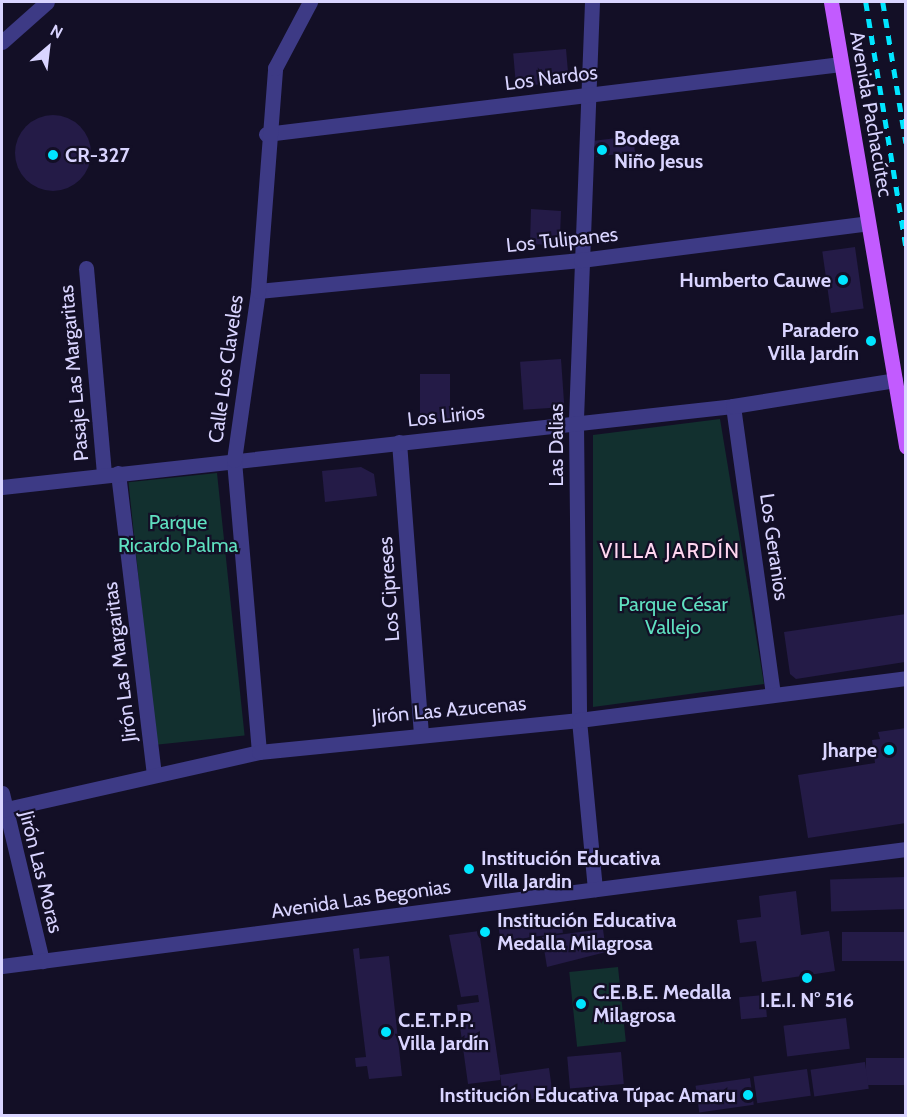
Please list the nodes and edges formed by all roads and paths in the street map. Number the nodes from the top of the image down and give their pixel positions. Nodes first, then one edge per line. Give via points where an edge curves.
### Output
1 (47, 2) edge
2 (310, 2) edge
3 (592, 2) edge
4 (831, 2) edge
5 (2, 42) edge
6 (841, 64) junction
7 (585, 95) junction
8 (266, 134) junction
9 (868, 223) junction
10 (581, 260) junction
11 (86, 268) dead end
12 (258, 291) junction
13 (895, 380) junction
14 (733, 406) junction
15 (576, 423) junction
16 (399, 442) junction
17 (906, 447) edge
18 (234, 460) junction
19 (111, 473) junction
20 (2, 487) edge
21 (906, 678) edge
22 (773, 694) junction
23 (579, 720) junction
24 (422, 732) junction
25 (259, 752) junction
26 (154, 775) junction
27 (2, 793) edge
28 (2, 809) edge
29 (906, 849) edge
30 (595, 889) junction
31 (42, 961) junction
32 (2, 966) edge

1 - 5 street
2 - 8 street, Calle Los Claveles via 274,68
3 - 7 street, Las Dalias
4 - 6 main road, Avenida Pachacútec
6 - 7 street, Los Nardos
6 - 9 main road, Avenida Pachacútec
7 - 8 street, Los Nardos
7 - 10 street, Las Dalias
8 - 12 street, Calle Los Claveles
9 - 10 street, Los Tulipanes
9 - 13 main road, Avenida Pachacútec
10 - 12 street, Los Tulipanes
10 - 15 street, Las Dalias
11 - 19 street, Pasaje Las Margaritas
12 - 18 street, Calle Los Claveles
13 - 14 street, Los Lirios
13 - 17 main road, Avenida Pachacútec
14 - 15 street, Los Lirios
14 - 22 street, Los Geranios
15 - 16 street, Los Lirios
15 - 23 street, Las Dalias
16 - 18 street, Los Lirios
16 - 24 street, Los Cipreses
18 - 19 street, Los Lirios
18 - 25 street, Calle Los Claveles
19 - 20 street, Los Lirios
19 - 26 street, Jirón Las Margaritas
21 - 22 street, Jirón Las Azucenas
22 - 23 street, Jirón Las Azucenas
23 - 24 street, Jirón Las Azucenas
23 - 30 street, Las Dalias
24 - 25 street, Jirón Las Azucenas
25 - 26 street, Jirón Las Azucenas
26 - 28 street, Jirón Las Azucenas
27 - 28 street, Jirón Las Moras
28 - 31 street, Jirón Las Moras
29 - 30 street, Avenida Las Begonias
30 - 31 street, Avenida Las Begonias
31 - 32 street, Avenida Las Begonias

